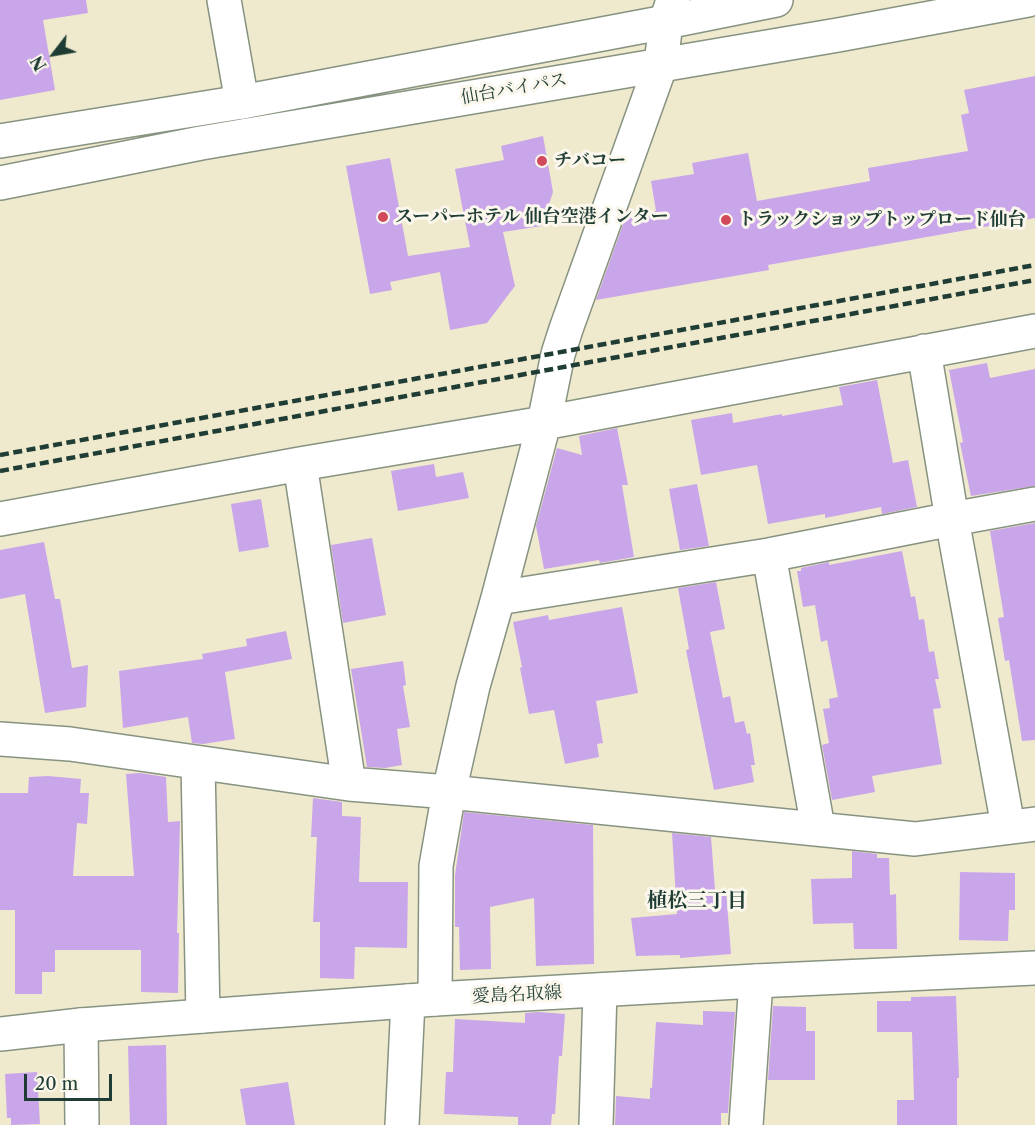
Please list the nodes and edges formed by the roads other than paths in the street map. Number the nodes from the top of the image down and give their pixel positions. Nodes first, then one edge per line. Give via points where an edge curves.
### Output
1 (224, 0) edge
2 (776, 0) edge
3 (1028, 0) edge
4 (669, 11) edge
5 (661, 64) junction
6 (242, 102) junction
7 (0, 141) edge
8 (0, 183) edge
9 (1035, 330) edge
10 (924, 351) junction
11 (544, 423) junction
12 (300, 464) junction
13 (1035, 504) edge
14 (0, 519) edge
15 (952, 519) junction
16 (769, 555) junction
17 (498, 598) junction
18 (0, 739) edge
19 (198, 763) junction
20 (349, 784) junction
21 (449, 792) junction
22 (1021, 825) edge
23 (818, 828) junction
24 (1035, 968) edge
25 (756, 981) junction
26 (600, 990) junction
27 (422, 1000) junction
28 (203, 1016) junction
29 (81, 1025) junction
30 (0, 1034) edge
31 (82, 1125) edge
32 (402, 1125) edge
33 (596, 1125) edge
34 (746, 1125) edge

1 - 6 main road
2 - 4 main road, 仙台バイパス
3 - 5 main road, 仙台バイパス
4 - 5 main road
4 - 6 main road, 仙台バイパス
5 - 8 main road, 仙台バイパス via 201,143
5 - 11 main road via 566,329
6 - 7 main road, 仙台バイパス
9 - 10 main road
10 - 11 main road
10 - 15 main road
11 - 12 main road
11 - 17 main road
12 - 14 main road
12 - 20 main road
13 - 15 main road
15 - 16 main road
15 - 22 main road
16 - 17 main road
16 - 23 main road
17 - 21 main road
18 - 19 main road via 70,744
19 - 20 main road
19 - 28 main road
20 - 21 main road
21 - 23 main road
21 - 27 main road via 436,866
22 - 23 main road via 915,839
24 - 25 main road, 愛島名取線
25 - 26 main road, 愛島名取線
25 - 34 main road
26 - 27 main road, 愛島名取線
26 - 33 main road
27 - 28 main road, 愛島名取線
27 - 32 main road
28 - 29 main road, 愛島名取線
29 - 30 main road, 愛島名取線
29 - 31 main road

